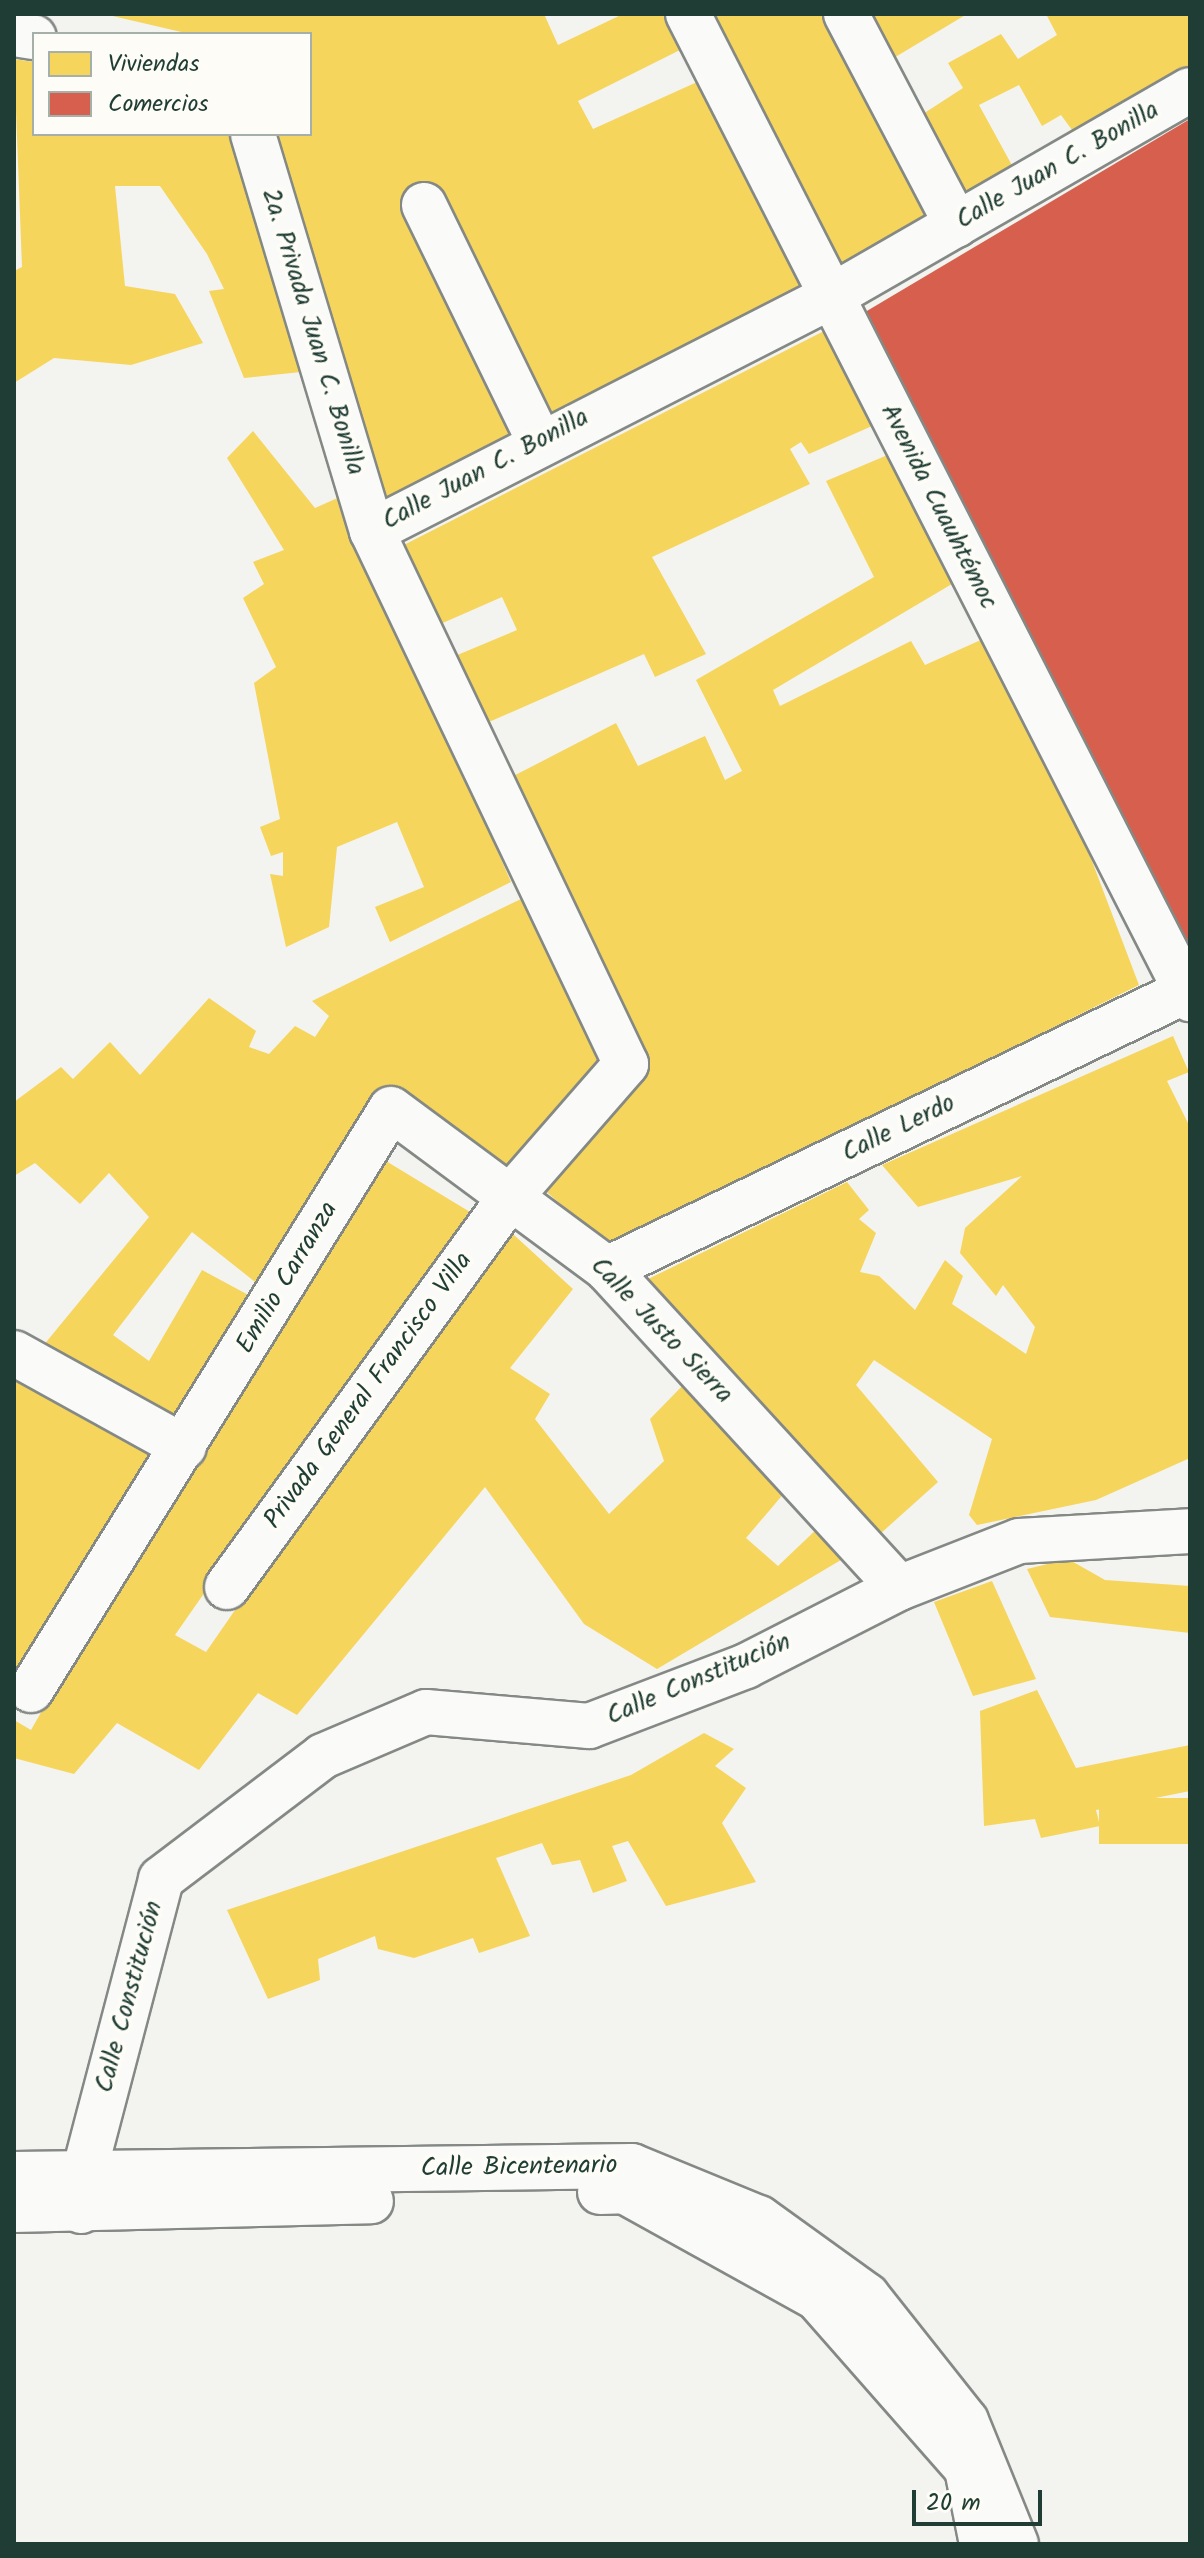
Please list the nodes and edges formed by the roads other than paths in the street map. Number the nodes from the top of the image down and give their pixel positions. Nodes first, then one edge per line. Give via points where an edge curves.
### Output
1 (688, 14) edge
2 (846, 14) edge
3 (1190, 90) edge
4 (254, 136) edge
5 (424, 205) dead end
6 (957, 225) junction
7 (830, 297) junction
8 (539, 441) junction
9 (372, 531) junction
10 (1189, 993) edge
11 (391, 1109) joint
12 (511, 1196) junction
13 (607, 1269) junction
14 (14, 1353) edge
15 (184, 1447) junction
16 (1190, 1531) edge
17 (227, 1587) dead end
18 (899, 1588) junction
19 (31, 1690) dead end
20 (14, 2174) edge
21 (82, 2194) junction
22 (14, 2210) edge
23 (982, 2544) edge
24 (1016, 2544) edge

1 - 7 street, Avenida Cuauhtémoc
2 - 6 street
3 - 6 street, Calle Juan C. Bonilla
4 - 9 street, 2a. Privada Juan C. Bonilla
5 - 8 street
6 - 7 street, Calle Juan C. Bonilla
7 - 8 street, Calle Juan C. Bonilla
7 - 10 street, Avenida Cuauhtémoc
8 - 9 street, Calle Juan C. Bonilla
9 - 12 street, Calle Juan C. Bonilla via 626,1064
10 - 13 street, Calle Lerdo
11 - 12 street, Calle Justo Sierra
11 - 15 street, Emilio Carranza
12 - 13 street, Calle Justo Sierra
12 - 17 street, Privada General Francisco Villa
13 - 18 street, Calle Justo Sierra
14 - 15 street
15 - 19 street, Emilio Carranza
16 - 18 street, Calle Constitución via 1019,1541
18 - 21 street, Calle Constitución via 746,1666 589,1726 426,1712 323,1756 161,1879
20 - 21 street
21 - 22 street
21 - 23 street, Calle Bicentenario via 624,2191 817,2298 967,2469
21 - 24 street, Calle Bicentenario via 632,2166 759,2218 867,2296 966,2421

